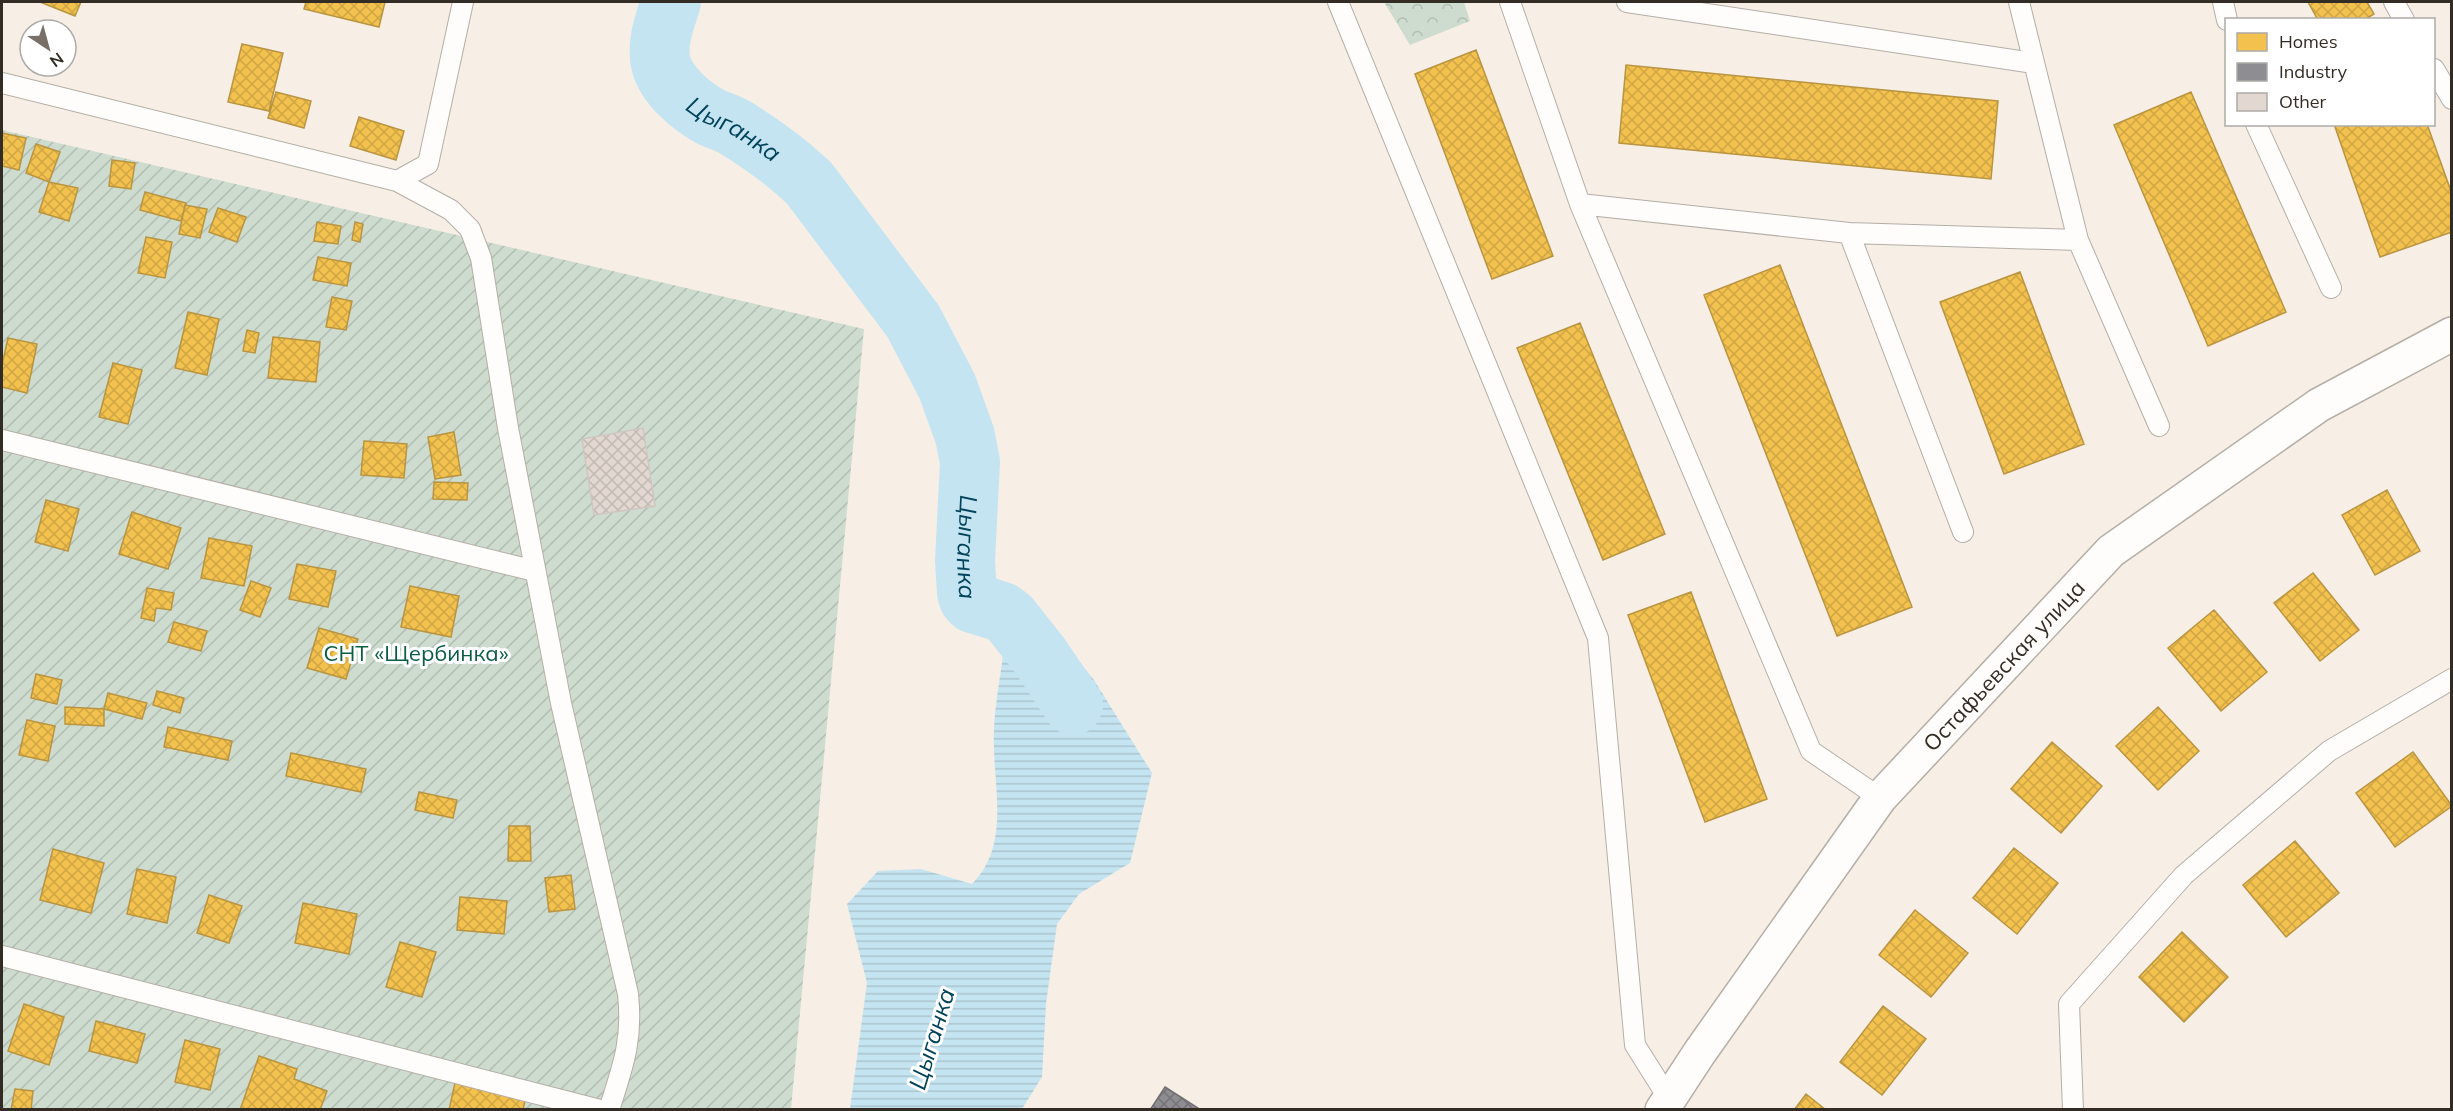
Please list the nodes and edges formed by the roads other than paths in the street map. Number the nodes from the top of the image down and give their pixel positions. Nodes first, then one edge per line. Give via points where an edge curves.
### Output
1 (463, 2) edge
2 (1338, 2) edge
3 (1510, 2) edge
4 (1627, 2) edge
5 (2019, 2) edge
6 (2223, 2) edge
7 (2227, 18) edge
8 (2034, 63) junction
9 (2435, 72) edge
10 (2, 83) edge
11 (2451, 99) edge
12 (2257, 126) edge
13 (397, 180) junction
14 (1580, 204) junction
15 (1849, 233) junction
16 (2078, 240) junction
17 (2331, 288) dead end
18 (2451, 334) edge
19 (2159, 426) dead end
20 (2, 440) edge
21 (1963, 532) dead end
22 (535, 572) junction
23 (2451, 679) edge
24 (1880, 798) junction
25 (2, 956) edge
26 (1666, 1104) edge
27 (600, 1110) edge
28 (609, 1110) edge
29 (2073, 1110) edge

1 - 13 lane via 428,164
2 - 26 lane via 1598,638 1635,1045
3 - 14 lane
4 - 8 lane
5 - 8 lane
6 - 7 lane
8 - 16 lane
9 - 11 lane
10 - 13 lane
12 - 17 lane
13 - 22 lane via 451,210 470,229 481,258
14 - 15 lane
14 - 24 lane via 1811,752
15 - 16 lane
15 - 21 lane
16 - 19 lane
18 - 24 street, Остафьевская улица via 2319,405 2111,551
20 - 22 lane
22 - 28 lane via 628,994 628,1049
23 - 29 lane via 2329,751 2184,875 2069,1004
24 - 26 street, Остафьевская улица
25 - 27 lane

